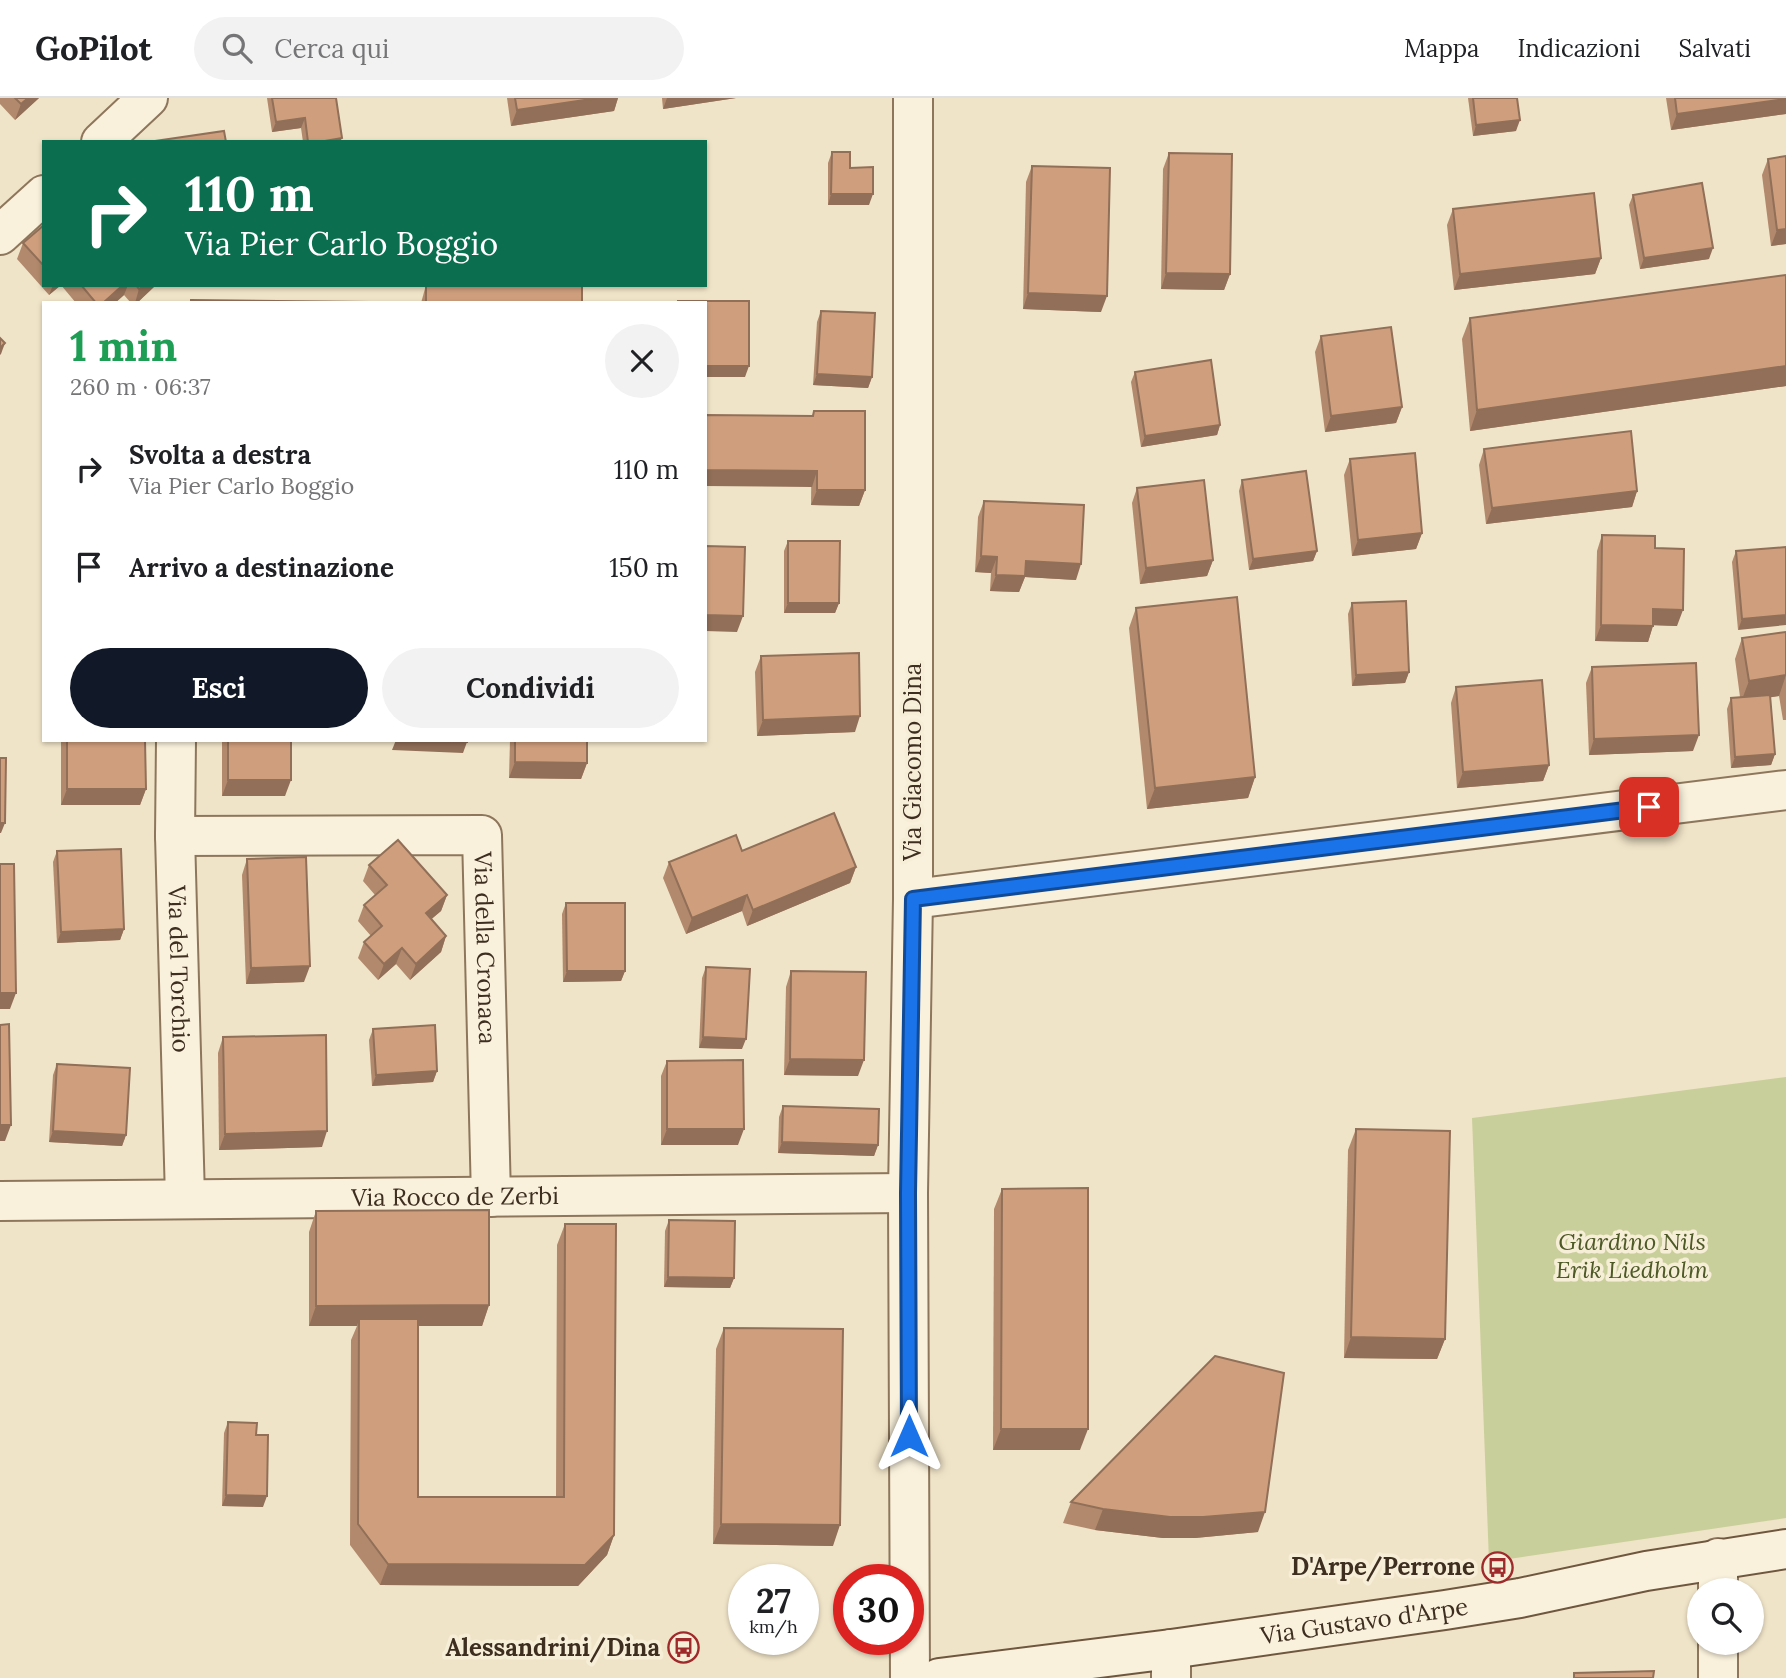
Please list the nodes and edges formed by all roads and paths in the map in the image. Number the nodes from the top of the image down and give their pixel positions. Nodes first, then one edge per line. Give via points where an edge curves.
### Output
1 (148, 98) edge
2 (913, 98) edge
3 (103, 140) edge
4 (42, 197) edge
5 (0, 235) edge
6 (176, 742) edge
7 (1786, 790) edge
8 (175, 836) junction
9 (913, 899) junction
10 (908, 1193) junction
11 (491, 1197) junction
12 (185, 1198) junction
13 (0, 1201) edge
14 (1786, 1549) edge
15 (1718, 1575) edge
16 (1718, 1655) edge
17 (1171, 1663) edge
18 (910, 1678) edge
19 (939, 1678) edge
20 (1718, 1678) edge

1 - 3 street
2 - 9 street, Via Giacomo Dina
4 - 5 street
6 - 8 street, Via del Torchio
7 - 9 street
8 - 11 street, Via della Cronaca via 482,835
8 - 12 street, Via del Torchio
9 - 10 street, Via Giacomo Dina
10 - 11 street, Via Rocco de Zerbi
10 - 18 street, Via Giacomo Dina
11 - 12 street, Via Rocco de Zerbi
12 - 13 street, Via Rocco de Zerbi
14 - 15 street, Via Gustavo d'Arpe
15 - 17 street, Via Gustavo d'Arpe via 1507,1600
16 - 20 street
17 - 19 street, Via Gustavo d'Arpe

